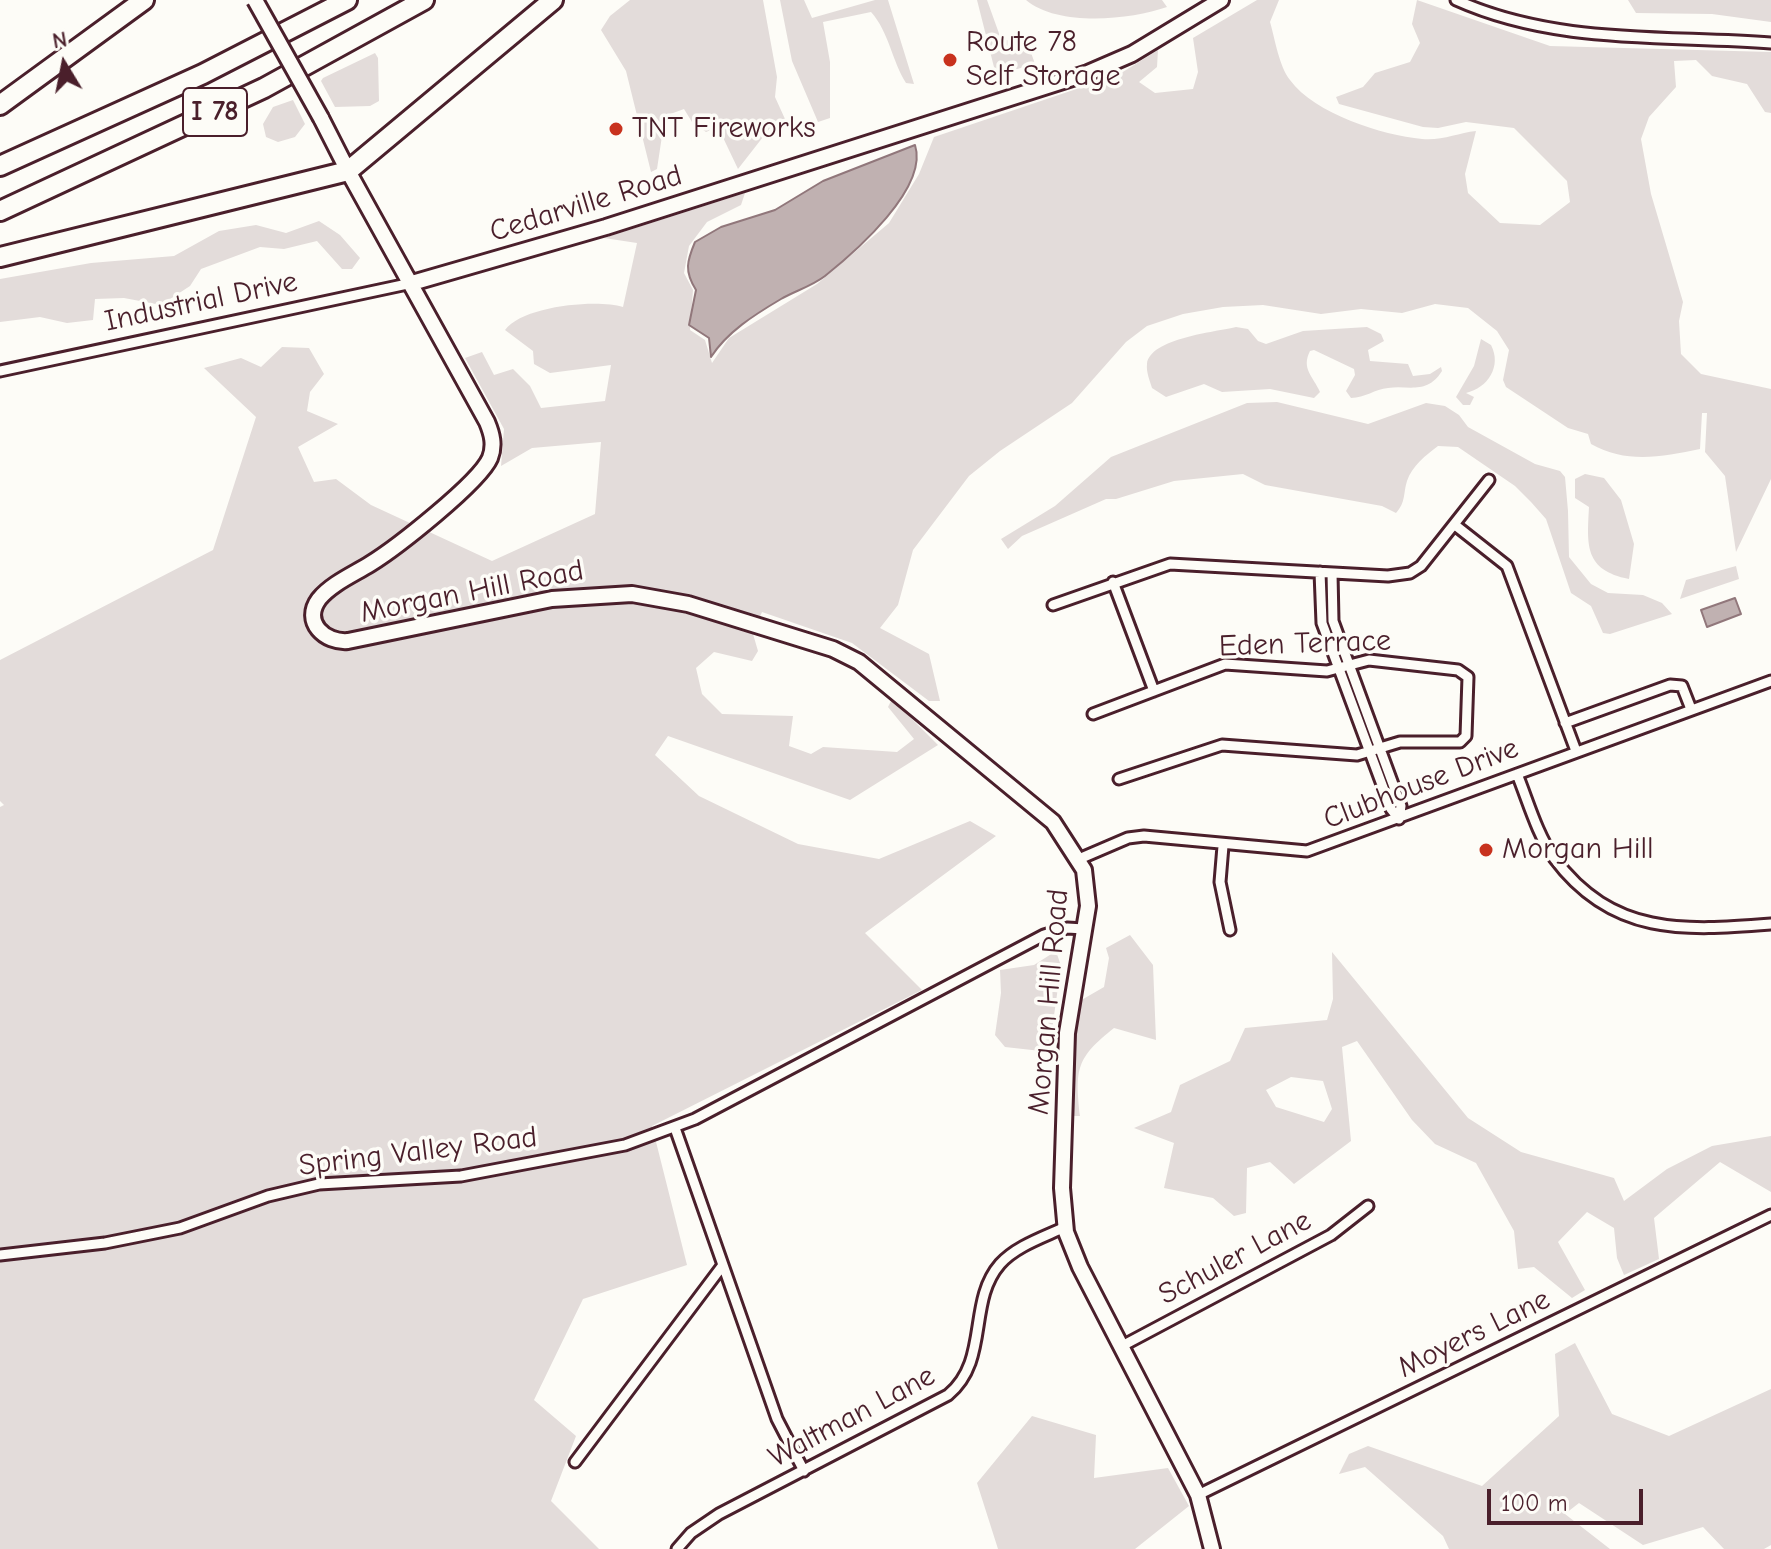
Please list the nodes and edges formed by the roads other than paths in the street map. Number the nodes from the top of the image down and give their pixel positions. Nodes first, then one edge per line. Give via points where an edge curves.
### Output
1 (144, 0) edge
2 (255, 0) edge
3 (347, 0) edge
4 (424, 0) edge
5 (553, 0) edge
6 (1221, 0) edge
7 (1456, 0) edge
8 (1771, 43) edge
9 (0, 105) edge
10 (0, 166) edge
11 (348, 171) junction
12 (0, 211) edge
13 (0, 257) edge
14 (412, 283) junction
15 (0, 371) edge
16 (1489, 480) dead end
17 (1455, 525) junction
18 (1320, 572) junction
19 (1332, 573) junction
20 (1113, 582) junction
21 (1053, 605) dead end
22 (1345, 667) junction
23 (1771, 681) edge
24 (1154, 691) junction
25 (1691, 709) junction
26 (1093, 714) dead end
27 (1565, 723) junction
28 (1375, 750) junction
29 (1576, 751) junction
30 (1517, 774) junction
31 (1119, 779) dead end
32 (1399, 819) junction
33 (1223, 846) junction
34 (1079, 859) junction
35 (1771, 924) edge
36 (1084, 929) junction
37 (1230, 930) dead end
38 (675, 1128) junction
39 (1368, 1206) dead end
40 (1771, 1215) edge
41 (1065, 1227) junction
42 (0, 1255) edge
43 (723, 1265) junction
44 (1122, 1346) junction
45 (575, 1462) dead end
46 (804, 1471) junction
47 (1198, 1495) junction
48 (677, 1549) edge
49 (1212, 1549) edge

1 - 9 highway
2 - 11 main road, Morgan Hill Road, bridge
3 - 10 highway, I 78 via 203,74
4 - 12 highway, I 78 via 251,94
5 - 11 highway
6 - 14 main road, Cedarville Road via 1132,54 1088,73
7 - 8 street via 1541,28 1578,34
11 - 13 highway
11 - 14 main road, Morgan Hill Road
14 - 15 street, Industrial Drive
14 - 34 main road, Morgan Hill Road via 487,422 491,452 474,479 389,551 320,598 314,619 323,636 348,641 583,595 643,595 688,604 833,649 866,667 1053,822
16 - 17 street
17 - 19 street via 1410,573
17 - 27 street via 1507,566
18 - 19 street
18 - 20 street via 1170,564
18 - 22 street via 1321,617
19 - 22 street via 1333,621
20 - 21 street
20 - 24 street
22 - 24 street, Eden Terrace via 1327,671 1225,664
22 - 28 street
22 - 28 street, Eden Terrace via 1369,660 1458,670 1468,677 1466,736 1460,742 1400,742
23 - 25 street, Clubhouse Drive
24 - 26 street, Eden Terrace
25 - 27 street via 1682,686 1670,685
25 - 29 street, Clubhouse Drive
27 - 29 street
28 - 31 street via 1357,755 1222,745
28 - 32 street via 1401,806
29 - 30 street, Clubhouse Drive
30 - 32 street, Clubhouse Drive
30 - 35 street via 1553,857 1600,904 1652,925 1685,930
32 - 33 street, Clubhouse Drive via 1307,851
33 - 34 street, Clubhouse Drive via 1136,836
33 - 37 street via 1220,891
34 - 36 main road, Morgan Hill Road via 1088,896
36 - 38 street, Spring Valley Road via 1044,935
36 - 41 main road, Morgan Hill Road via 1066,1041
38 - 42 street, Spring Valley Road via 613,1149 472,1175 319,1184 180,1228
38 - 43 street
39 - 44 street, Schuler Lane via 1331,1235
40 - 47 street, Moyers Lane
41 - 44 main road, Morgan Hill Road
41 - 46 street, Waltman Lane via 1012,1254 993,1273 974,1360 959,1386
43 - 45 street
43 - 46 street via 780,1426
44 - 47 main road, Morgan Hill Road
46 - 48 street, Waltman Lane via 719,1514
47 - 49 main road, Morgan Hill Road

